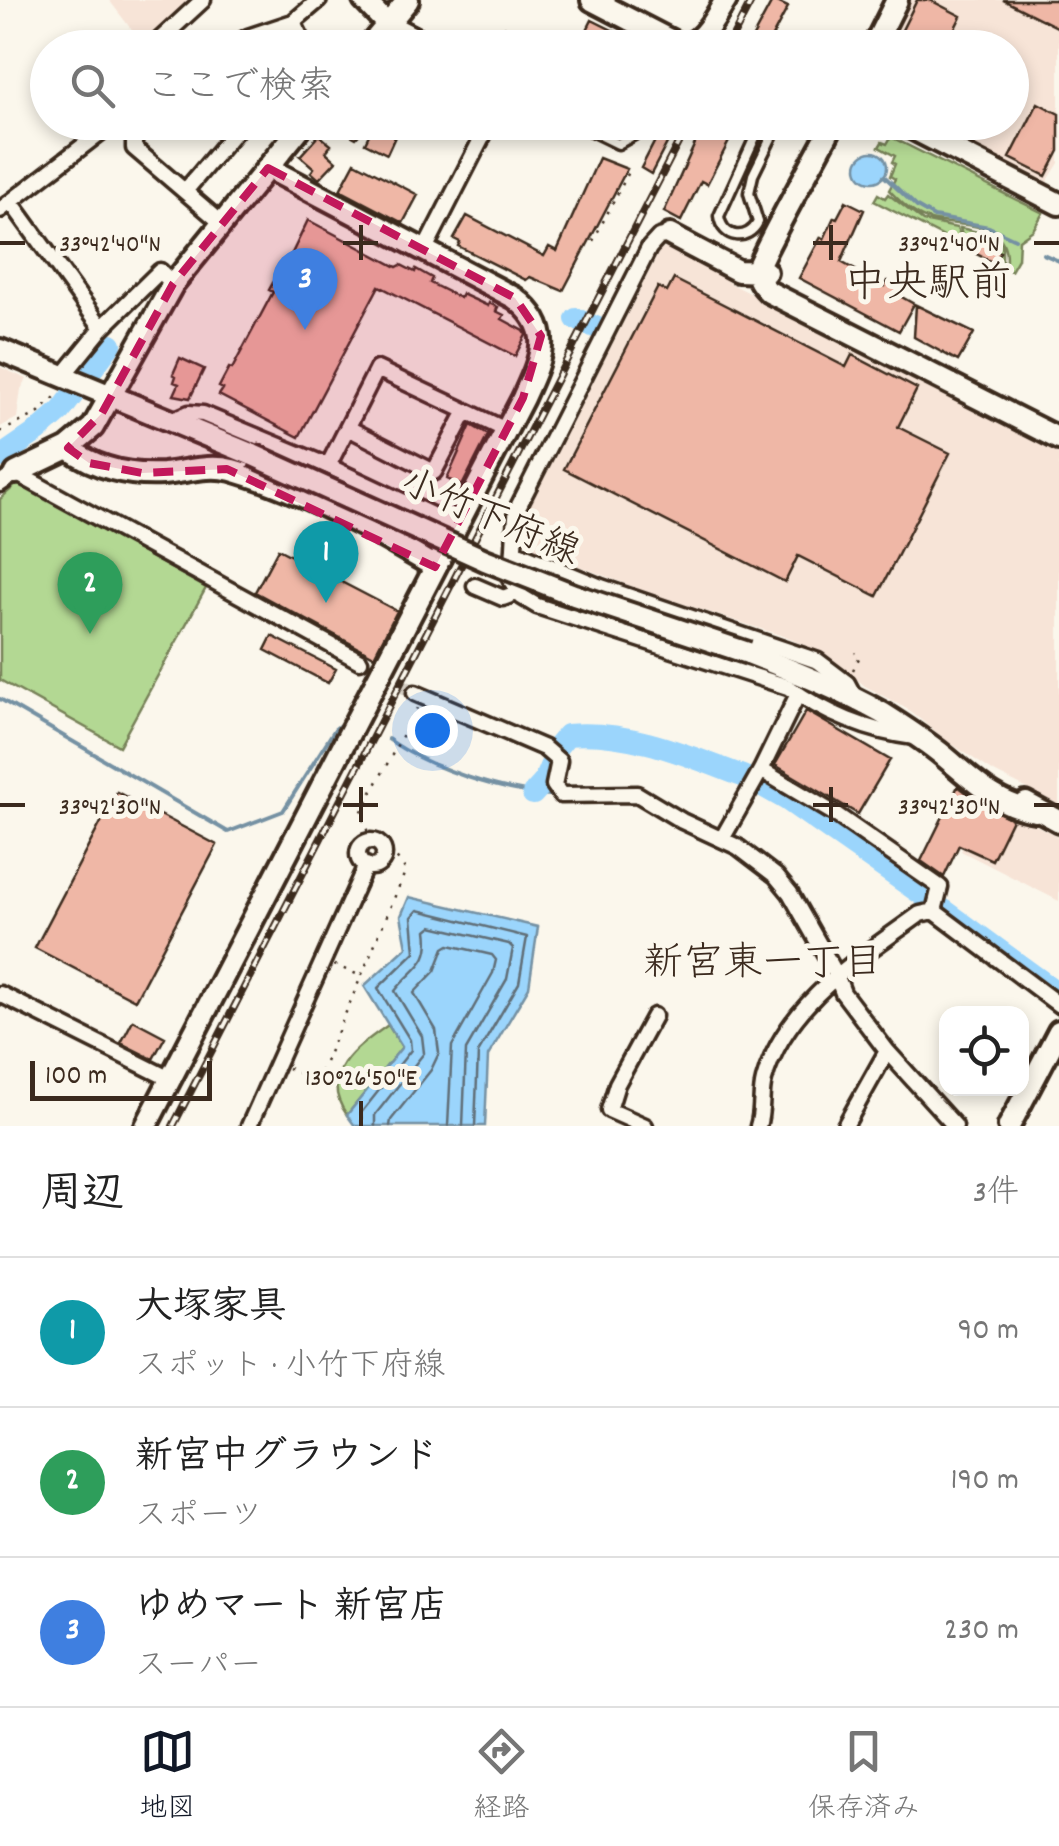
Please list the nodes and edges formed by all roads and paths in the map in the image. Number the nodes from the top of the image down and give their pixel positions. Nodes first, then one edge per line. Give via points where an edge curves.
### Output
1 (204, 0) edge
2 (319, 0) edge
3 (364, 0) edge
4 (408, 0) edge
5 (592, 0) edge
6 (726, 0) edge
7 (897, 0) edge
8 (293, 22) junction
9 (387, 24) junction
10 (172, 30) edge
11 (269, 30) edge
12 (297, 30) edge
13 (382, 30) edge
14 (398, 30) edge
15 (649, 30) edge
16 (705, 30) edge
17 (882, 30) edge
18 (91, 140) edge
19 (134, 140) edge
20 (228, 140) edge
21 (291, 140) edge
22 (481, 140) edge
23 (754, 140) edge
24 (770, 140) edge
25 (825, 140) edge
26 (937, 140) edge
27 (268, 168) junction
28 (631, 168) dead end
29 (186, 190) junction
30 (1057, 198) edge
31 (6, 206) edge
32 (224, 224) junction
33 (670, 235) joint
34 (593, 241) dead end
35 (424, 249) junction
36 (761, 273) junction
37 (173, 284) junction
38 (102, 328) junction
39 (0, 350) edge
40 (66, 379) junction
41 (102, 395) junction
42 (465, 413) junction
43 (169, 422) junction
44 (348, 428) junction
45 (506, 430) junction
46 (1059, 430) edge
47 (0, 432) edge
48 (1059, 438) edge
49 (68, 448) junction
50 (328, 466) junction
51 (8, 478) edge
52 (457, 527) junction
53 (516, 552) junction
54 (435, 567) junction
55 (475, 586) dead end
56 (518, 592) junction
57 (855, 653) dead end
58 (360, 661) tunnel mouth
59 (850, 676) dead end
60 (419, 694) joint
61 (797, 696) junction
62 (856, 700) junction
63 (920, 738) junction
64 (761, 770) junction
65 (1059, 821) edge
66 (722, 839) junction
67 (371, 841) junction
68 (384, 854) junction
69 (366, 865) junction
70 (934, 910) junction
71 (323, 960) junction
72 (836, 974) junction
73 (360, 975) junction
74 (0, 994) edge
75 (1059, 1004) edge
76 (654, 1016) dead end
77 (1059, 1030) edge
78 (887, 1051) junction
79 (278, 1063) junction
80 (170, 1079) junction
81 (146, 1126) edge
82 (250, 1126) edge
83 (645, 1126) edge
84 (758, 1126) edge
85 (846, 1126) edge
86 (955, 1126) edge
87 (1009, 1126) edge

1 - 10 street
2 - 8 street
3 - 9 street
4 - 9 street
5 - 15 street
6 - 16 street
7 - 17 street
8 - 11 street
8 - 12 street
9 - 13 street
9 - 14 street
18 - 31 street
19 - 29 street via 134,148
20 - 29 street
21 - 27 street
22 - 35 street
23 - 24 lane via 719,216 728,234 742,236 758,222 750,193
25 - 36 street via 798,184
26 - 30 street
27 - 32 street
27 - 35 street
28 - 34 path
29 - 32 street
31 - 38 street
32 - 37 street
33 - 36 street via 738,271
33 - 53 street via 649,248 517,509
35 - 45 street via 516,298 539,326 540,358
36 - 46 street via 779,289
36 - 48 street via 770,292
37 - 38 street via 160,271
37 - 41 street
38 - 40 street
39 - 40 street, 小竹下府線
40 - 41 street, 小竹下府線
40 - 47 path via 53,402
41 - 43 street, 小竹下府線
41 - 49 street via 93,427
42 - 44 street via 434,472
42 - 44 street via 377,369
42 - 45 street
43 - 50 street via 189,412 203,414
43 - 62 street, 小竹下府線, bridge via 485,560 748,653
44 - 50 street
45 - 52 street
49 - 51 street
49 - 54 street via 89,463 117,470 162,474 210,467 247,475
50 - 52 street
51 - 58 street
52 - 54 street
53 - 56 street via 510,579
53 - 62 street via 818,661
54 - 80 street
55 - 56 street via 503,598
56 - 61 street via 537,606 788,687
57 - 59 path via 860,656
60 - 66 street via 544,748 559,762 554,785 561,794 638,794
60 - 67 path via 361,812
61 - 63 street via 855,723
61 - 64 street
62 - 63 street, 小竹下府線
63 - 65 street, 小竹下府線
64 - 66 street
64 - 70 street via 940,888
66 - 72 street via 790,892
67 - 68 street
67 - 69 street via 358,851
68 - 69 street via 378,864
68 - 73 path via 390,850 406,870
69 - 71 street
70 - 72 street
70 - 75 street
71 - 73 path
71 - 79 street
72 - 78 street
72 - 84 street via 777,1044 762,1084
73 - 79 path via 317,1081
74 - 80 street
76 - 83 street via 609,1110
77 - 87 street
78 - 85 street
78 - 86 street
79 - 82 street
80 - 81 street

